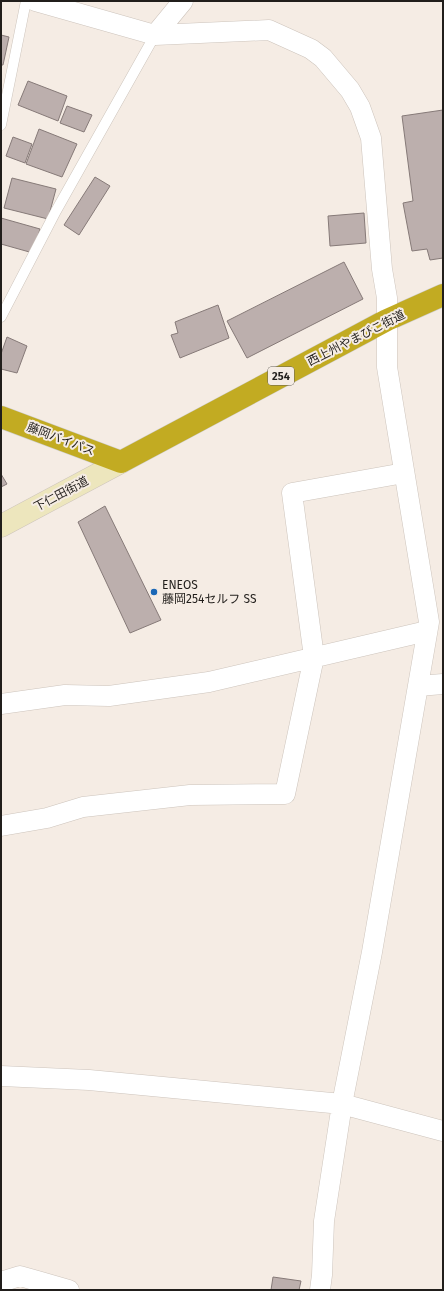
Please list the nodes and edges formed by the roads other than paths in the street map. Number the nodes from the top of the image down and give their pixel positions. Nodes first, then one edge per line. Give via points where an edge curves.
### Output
1 (26, 1) edge
2 (35, 1) edge
3 (183, 1) edge
4 (155, 35) junction
5 (1, 125) edge
6 (443, 295) edge
7 (1, 317) edge
8 (387, 320) junction
9 (1, 417) edge
10 (121, 462) junction
11 (404, 473) junction
12 (1, 526) edge
13 (433, 625) edge
14 (314, 657) junction
15 (443, 684) edge
16 (418, 686) junction
17 (1, 704) edge
18 (1, 826) edge
19 (1, 1076) edge
20 (342, 1104) junction
21 (443, 1131) edge
22 (1, 1282) edge
23 (69, 1290) edge
24 (320, 1290) edge

1 - 5 lane
2 - 4 street
3 - 4 street
4 - 7 lane via 56,211
4 - 8 street via 269,30 311,49 331,66 360,107 371,138
6 - 8 highway, 西上州やまびこ街道 / 254
8 - 10 highway, 西上州やまびこ街道 / 254
8 - 11 street via 387,367
9 - 10 highway, 藤岡バイパス
10 - 12 street, 下仁田街道
11 - 13 street
11 - 14 street via 292,493
13 - 14 street
13 - 16 street
14 - 17 street via 209,682 109,696 65,695
14 - 18 street via 285,794 190,795 83,806 47,818
15 - 16 street
16 - 20 street via 372,952
19 - 20 street via 89,1080
20 - 21 street
20 - 24 street via 324,1221
22 - 23 street via 20,1276

